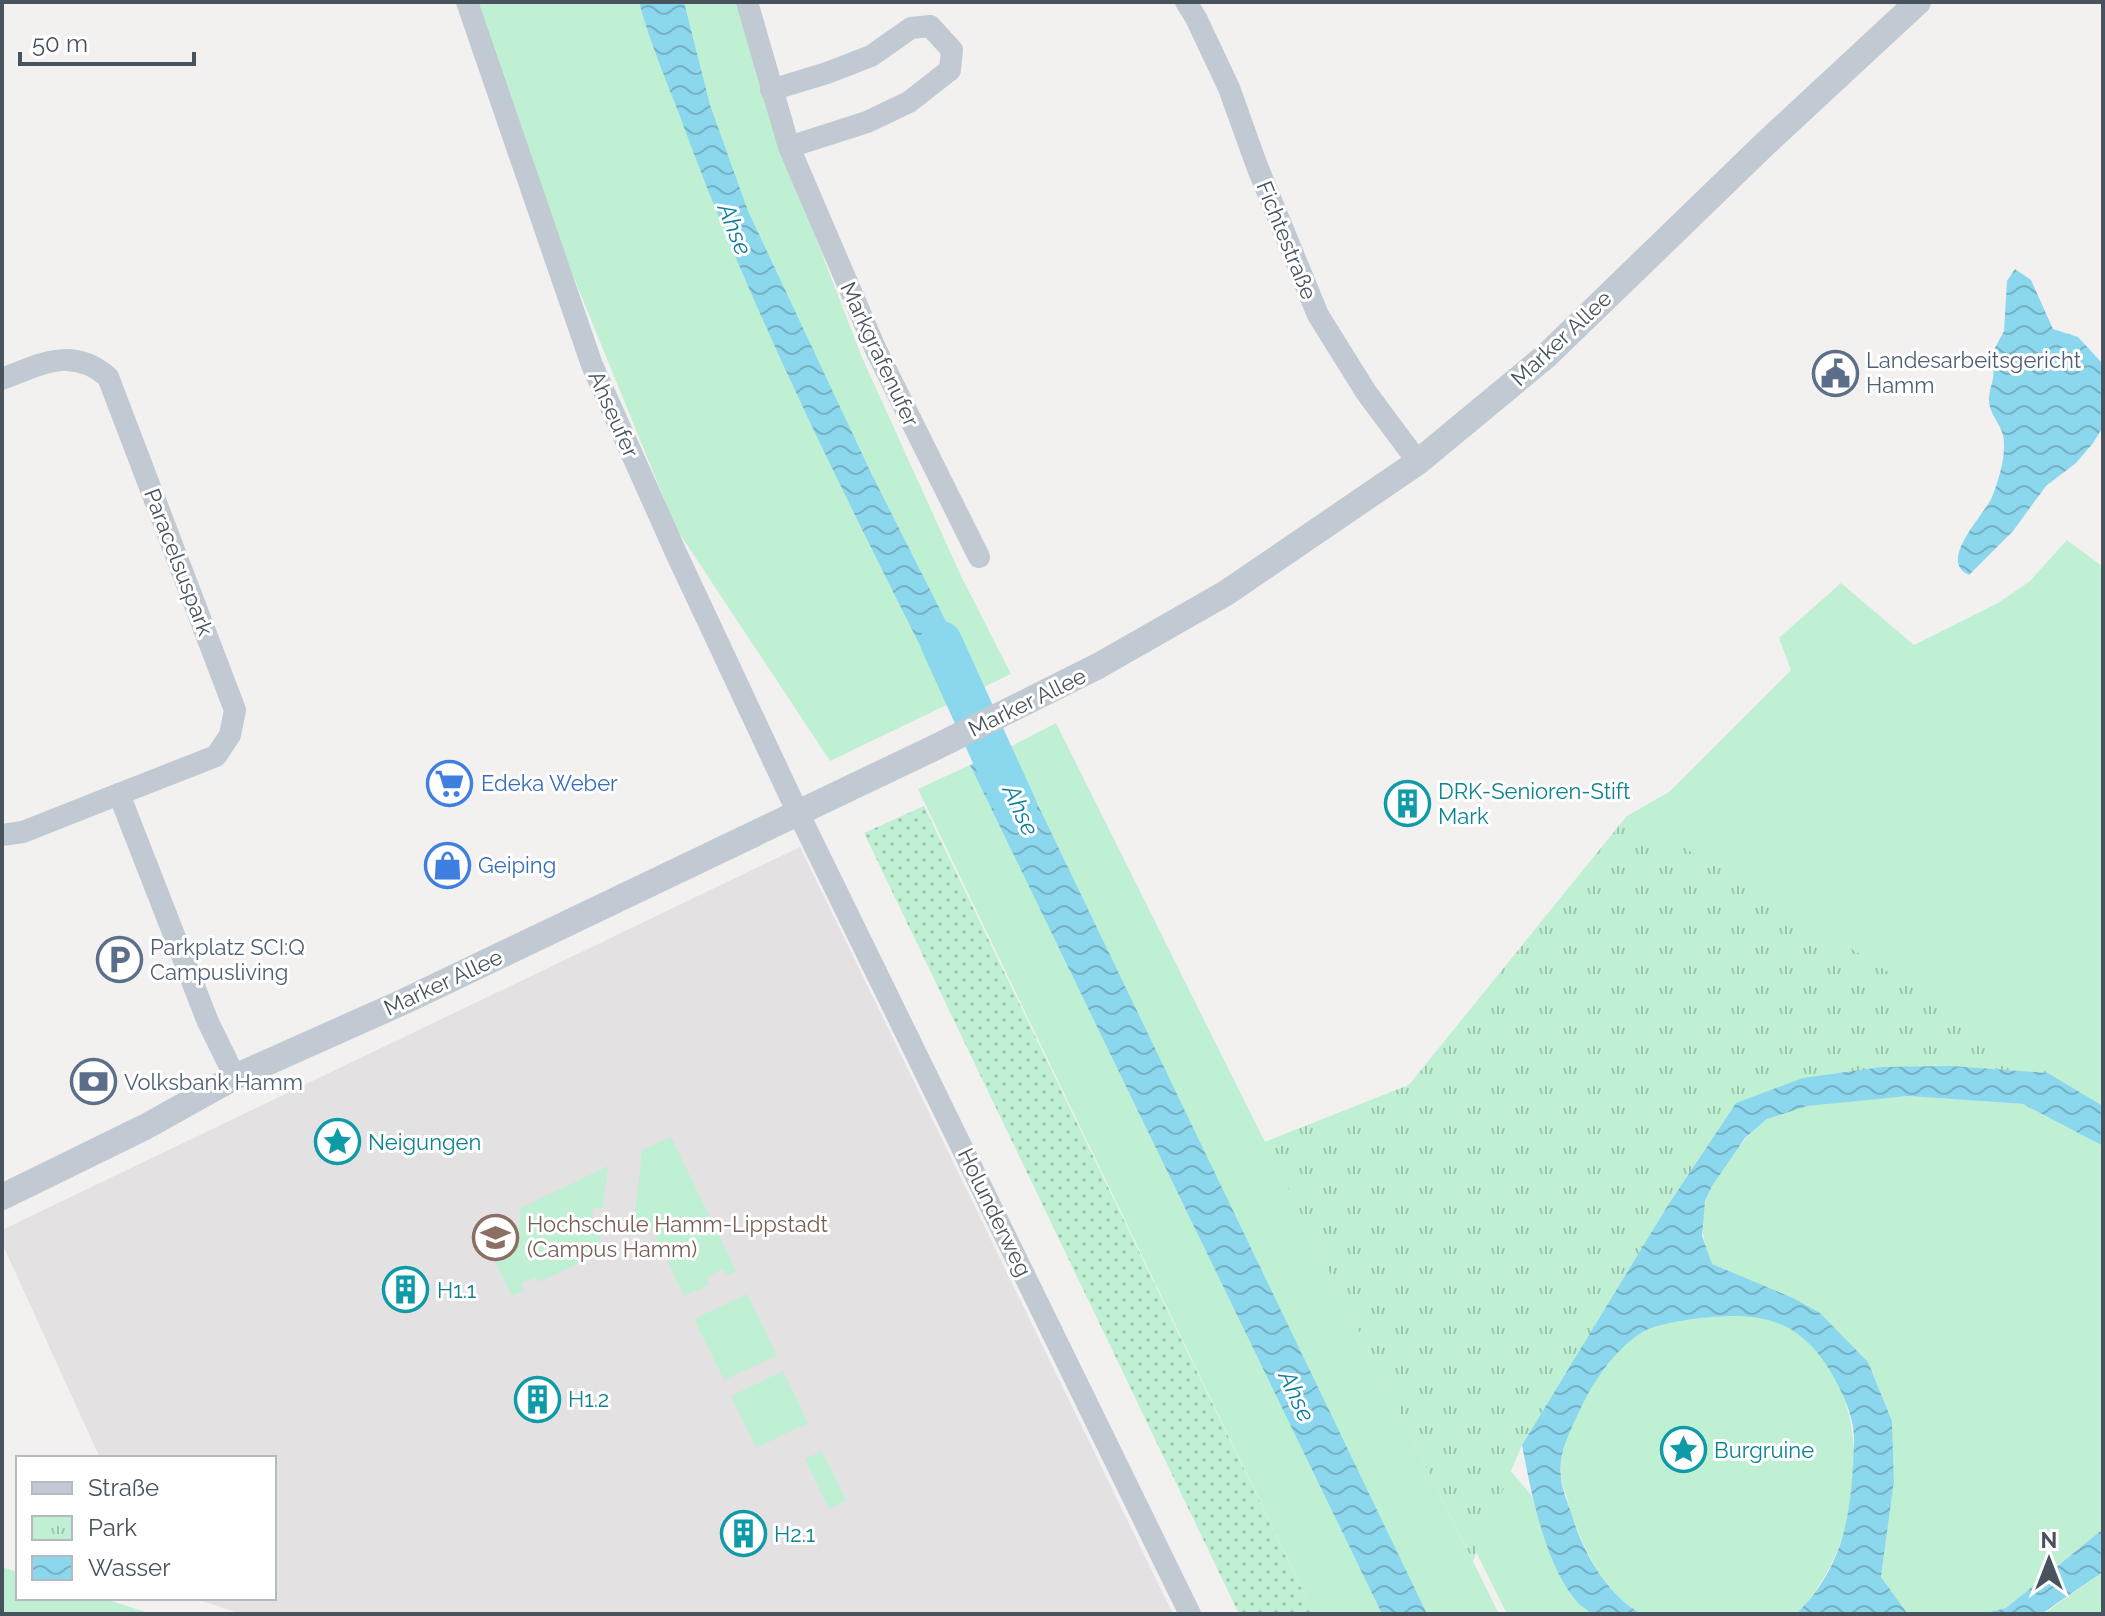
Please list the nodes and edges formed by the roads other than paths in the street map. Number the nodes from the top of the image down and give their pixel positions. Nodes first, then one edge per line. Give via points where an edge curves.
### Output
1 (467, 2) edge
2 (747, 2) edge
3 (1186, 2) edge
4 (1918, 2) edge
5 (771, 90) junction
6 (789, 147) junction
7 (2, 379) edge
8 (1418, 462) junction
9 (979, 557) dead end
10 (119, 794) junction
11 (799, 811) junction
12 (2, 835) edge
13 (235, 1077) junction
14 (2, 1197) edge
15 (1190, 1614) edge

1 - 11 street, Ahseufer via 592,365
2 - 5 street, Markgrafenufer
3 - 8 street, Fichtestraße via 1229,88 1318,315
4 - 8 street, Marker Allee via 1546,356
5 - 6 street, Markgrafenufer
5 - 6 street via 871,56 911,28 930,26 952,50 950,70 909,102
6 - 9 street, Markgrafenufer via 876,350
7 - 10 street, Paracelsuspark via 51,360 94,365 108,377 235,710 230,735 216,756
8 - 11 street, Marker Allee via 1226,593 1098,666
10 - 12 street, Paracelsuspark via 23,832
10 - 13 street via 208,1022
11 - 13 street, Marker Allee
11 - 15 street, Holunderweg
13 - 14 street, Marker Allee

